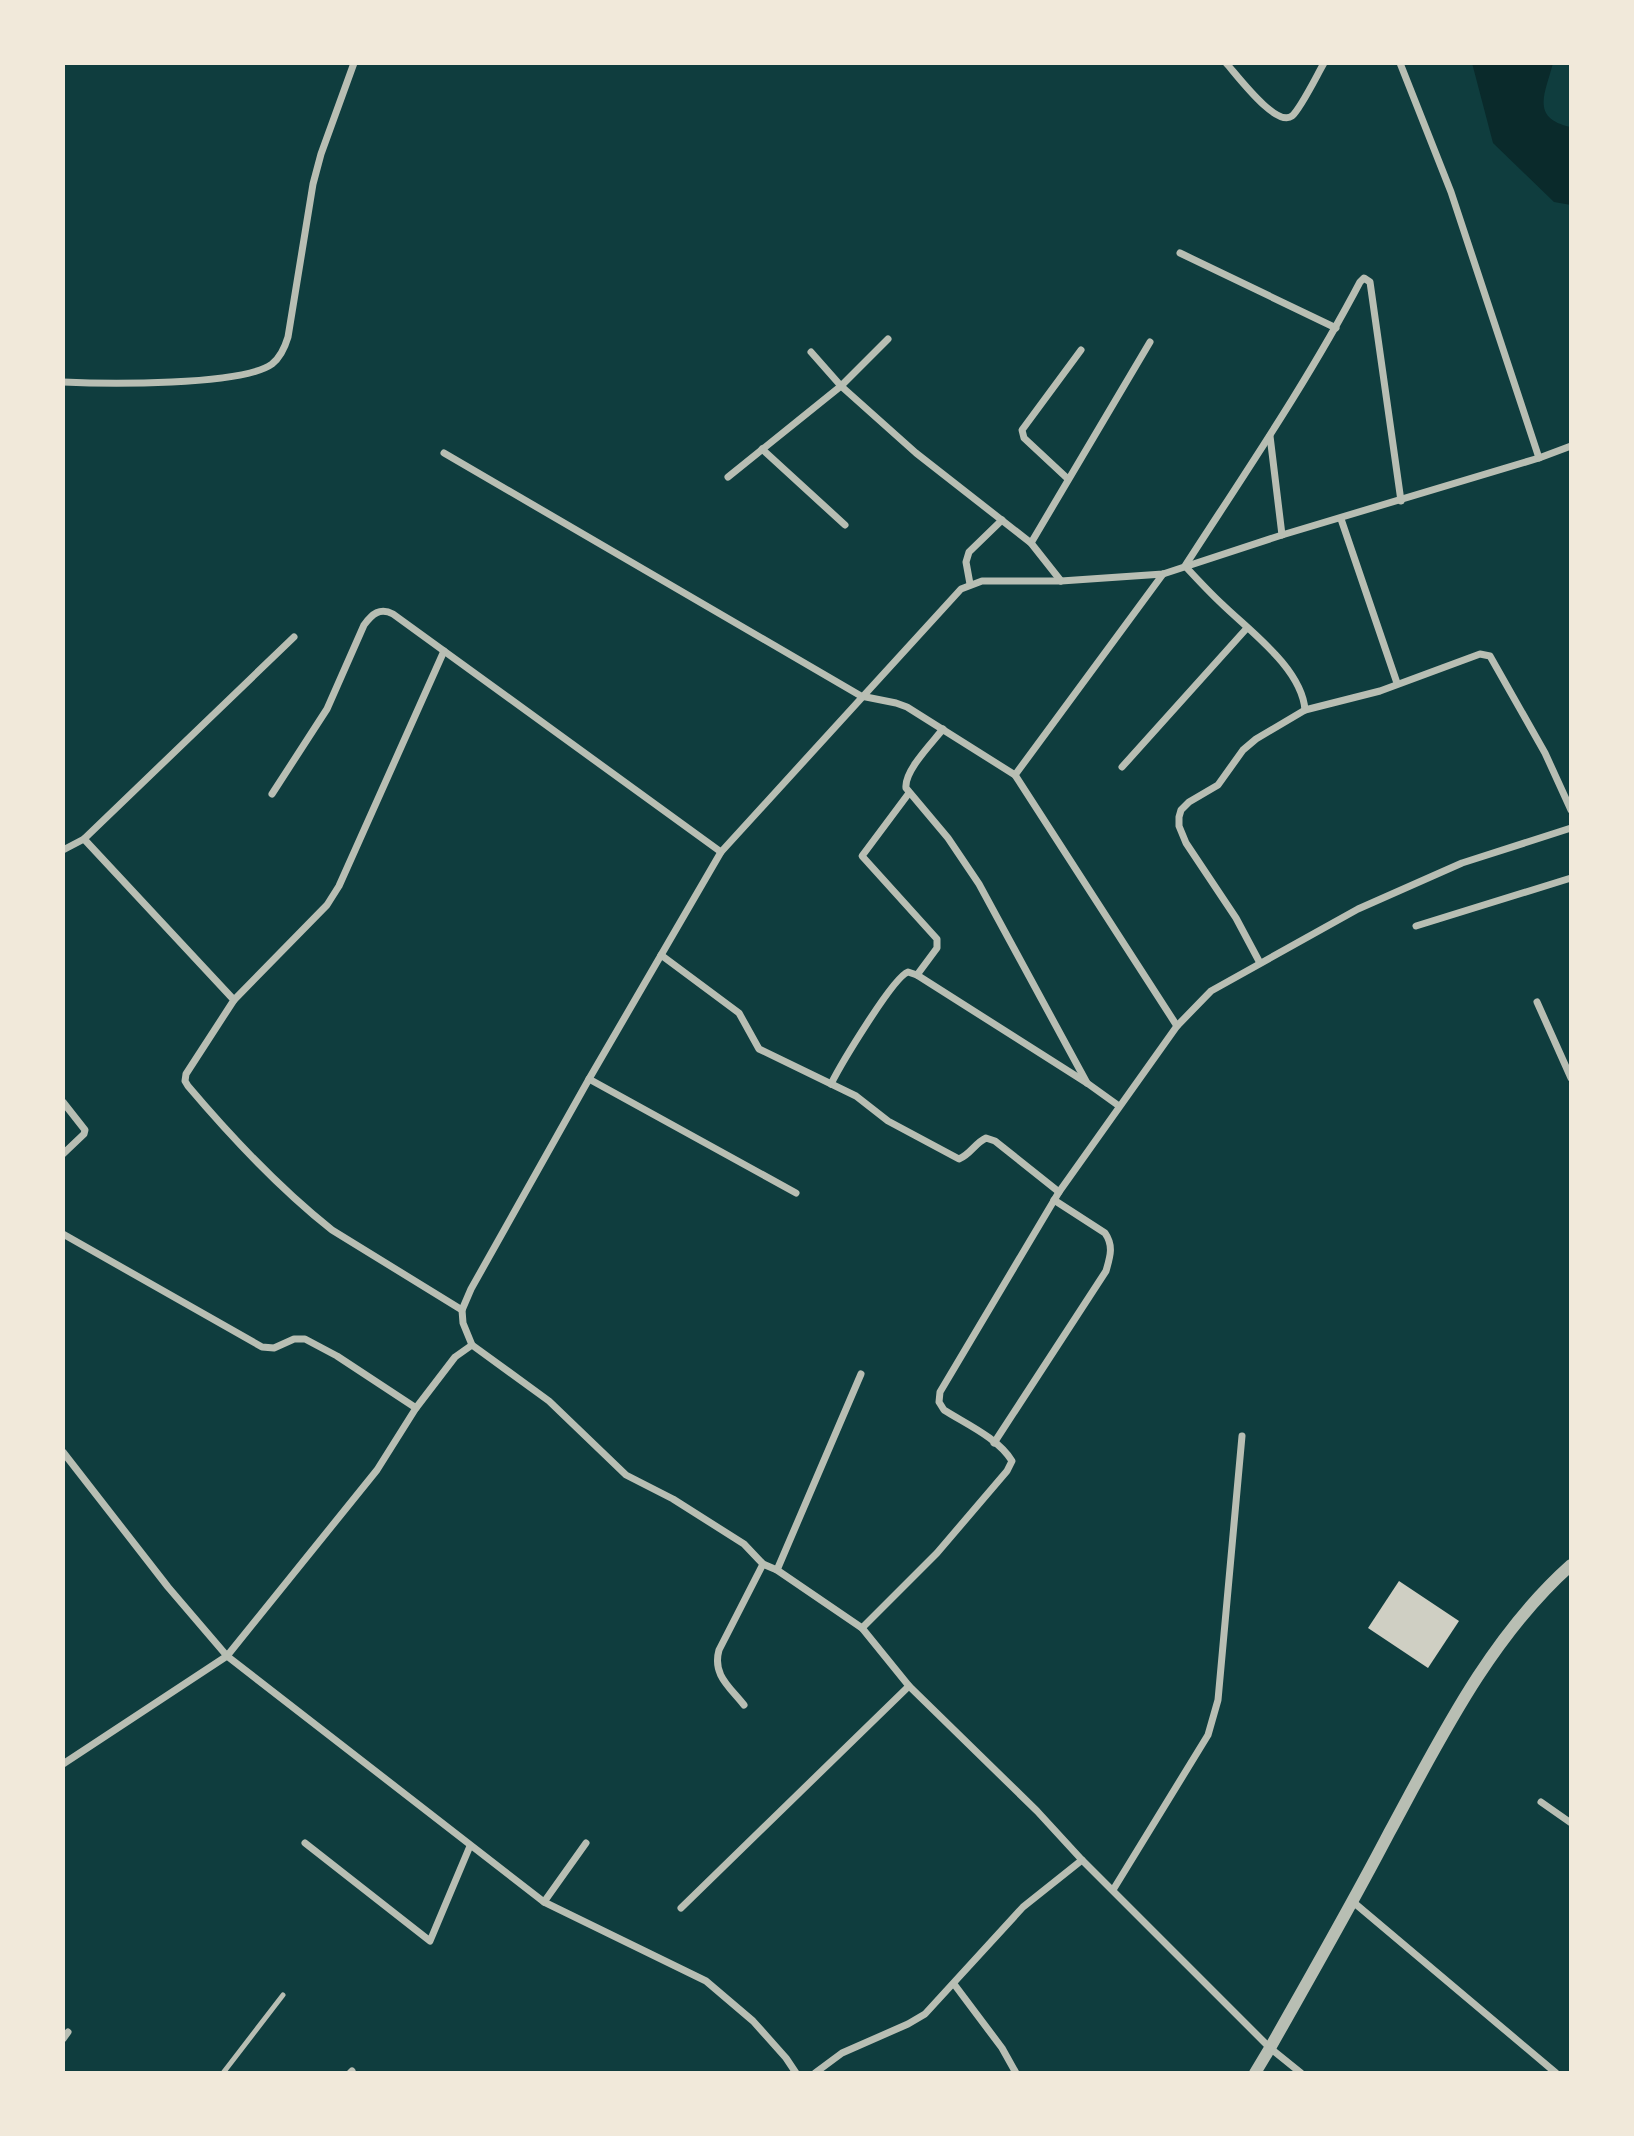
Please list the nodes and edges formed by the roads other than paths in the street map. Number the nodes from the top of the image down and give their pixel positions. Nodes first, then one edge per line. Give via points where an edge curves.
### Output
1 (354, 63) edge
2 (1226, 63) edge
3 (1324, 63) edge
4 (1400, 63) edge
5 (1180, 253) dead end
6 (1336, 328) junction
7 (888, 339) dead end
8 (1150, 342) dead end
9 (1081, 350) dead end
10 (811, 352) dead end
11 (63, 382) edge
12 (841, 386) junction
13 (1269, 435) junction
14 (1571, 446) edge
15 (762, 449) junction
16 (444, 453) dead end
17 (1539, 458) junction
18 (728, 477) dead end
19 (1068, 479) junction
20 (1401, 501) junction
21 (1341, 519) junction
22 (1002, 520) junction
23 (845, 525) dead end
24 (1282, 536) junction
25 (1031, 543) junction
26 (1185, 566) junction
27 (1163, 574) junction
28 (1061, 581) junction
29 (970, 584) junction
30 (1247, 628) junction
31 (294, 637) dead end
32 (444, 651) junction
33 (1397, 683) junction
34 (861, 696) junction
35 (1306, 710) junction
36 (943, 729) junction
37 (1122, 767) dead end
38 (1015, 775) junction
39 (909, 793) junction
40 (272, 794) dead end
41 (1571, 810) edge
42 (1571, 828) edge
43 (84, 839) junction
44 (63, 850) edge
45 (721, 852) junction
46 (1571, 878) edge
47 (1416, 926) dead end
48 (661, 955) junction
49 (1260, 963) junction
50 (917, 975) junction
51 (234, 1000) junction
52 (1537, 1002) dead end
53 (1177, 1026) junction
54 (1571, 1078) edge
55 (589, 1079) junction
56 (1087, 1083) junction
57 (831, 1084) junction
58 (63, 1102) edge
59 (1119, 1106) junction
60 (63, 1154) edge
61 (796, 1193) dead end
62 (1056, 1196) junction
63 (63, 1234) edge
64 (462, 1310) junction
65 (472, 1345) junction
66 (861, 1374) dead end
67 (416, 1408) junction
68 (1242, 1436) dead end
69 (994, 1443) junction
70 (63, 1452) edge
71 (763, 1564) junction
72 (1571, 1565) edge
73 (777, 1570) junction
74 (862, 1628) junction
75 (226, 1656) junction
76 (909, 1686) junction
77 (744, 1705) dead end
78 (63, 1764) edge
79 (1541, 1802) dead end
80 (1571, 1823) edge
81 (305, 1843) dead end
82 (586, 1843) dead end
83 (470, 1846) junction
84 (1082, 1860) junction
85 (1113, 1890) junction
86 (1351, 1901) junction
87 (544, 1902) junction
88 (681, 1908) dead end
89 (954, 1983) junction
90 (283, 1995) dead end
91 (68, 2032) dead end
92 (63, 2039) edge
93 (1270, 2049) junction
94 (223, 2073) edge
95 (796, 2073) edge
96 (815, 2073) edge
97 (1016, 2073) edge
98 (1255, 2073) edge
99 (1301, 2073) edge
100 (1556, 2073) edge

1 - 11 street via 313,184 288,337 280,356 264,369 232,377
2 - 3 street via 1266,108 1287,118
4 - 17 street via 1451,192
5 - 6 street
6 - 13 street
6 - 20 street via 1361,280 1368,279
7 - 12 street
8 - 19 street
9 - 19 street via 1021,430
10 - 12 street
12 - 15 street
12 - 22 street
13 - 24 street
13 - 26 street
14 - 17 street
15 - 18 street
15 - 23 street
16 - 34 street
17 - 20 street
19 - 25 street
20 - 21 street
21 - 24 street
21 - 33 street
22 - 25 street
22 - 29 street via 969,552
24 - 26 street
25 - 28 street
26 - 27 street
26 - 30 street
27 - 28 street
27 - 38 street
28 - 29 street
29 - 34 street via 951,598
30 - 35 street via 1289,671
30 - 37 street
31 - 43 street
32 - 40 street via 389,611 374,613 364,625 327,709
32 - 45 street
32 - 51 street via 339,886 327,905
33 - 35 street
33 - 41 street via 1480,654 1490,656 1545,753
34 - 36 street via 896,703
34 - 45 street
35 - 49 street via 1256,739 1218,785 1189,802 1179,817 1186,843
36 - 38 street
36 - 39 street via 908,773
38 - 53 street
39 - 50 street via 862,856 937,939 937,948
39 - 56 street via 979,884
42 - 49 street via 1462,863 1358,909
43 - 44 street
43 - 51 street
45 - 48 street
46 - 47 street
48 - 55 street
48 - 57 street via 738,1013 759,1049
49 - 53 street via 1211,991
50 - 56 street
50 - 57 street via 908,972 900,976
51 - 64 street via 186,1074 188,1086 314,1216
52 - 54 street
53 - 59 street
55 - 61 street
55 - 64 street
56 - 59 street
57 - 62 street via 960,1159 978,1142 986,1138 995,1141
58 - 60 street via 85,1130
59 - 62 street
62 - 69 street via 1105,1233 1111,1254 1106,1270
62 - 69 street via 940,1392 944,1410
63 - 67 street via 262,1347 305,1339
64 - 65 street
65 - 67 street via 455,1357
65 - 71 street via 549,1401 626,1475 744,1544
66 - 73 street
67 - 75 street via 377,1470
68 - 85 street via 1218,1700 1208,1735
69 - 74 street via 1012,1461 1007,1471 937,1553
70 - 75 street
71 - 73 street
71 - 77 street via 715,1663
72 - 86 street via 1544,1589 1495,1651 1437,1744
73 - 74 street
74 - 76 street
75 - 78 street
75 - 83 street
76 - 84 street
76 - 88 street
79 - 80 street
81 - 83 street via 430,1941
82 - 87 street
83 - 87 street
84 - 85 street
84 - 89 street via 1023,1907
85 - 93 street
86 - 93 street
86 - 100 street
87 - 95 street via 706,1982 753,2021
89 - 96 street via 925,2014 842,2053
89 - 97 street
90 - 94 lane
91 - 92 street
93 - 98 street
93 - 99 street

